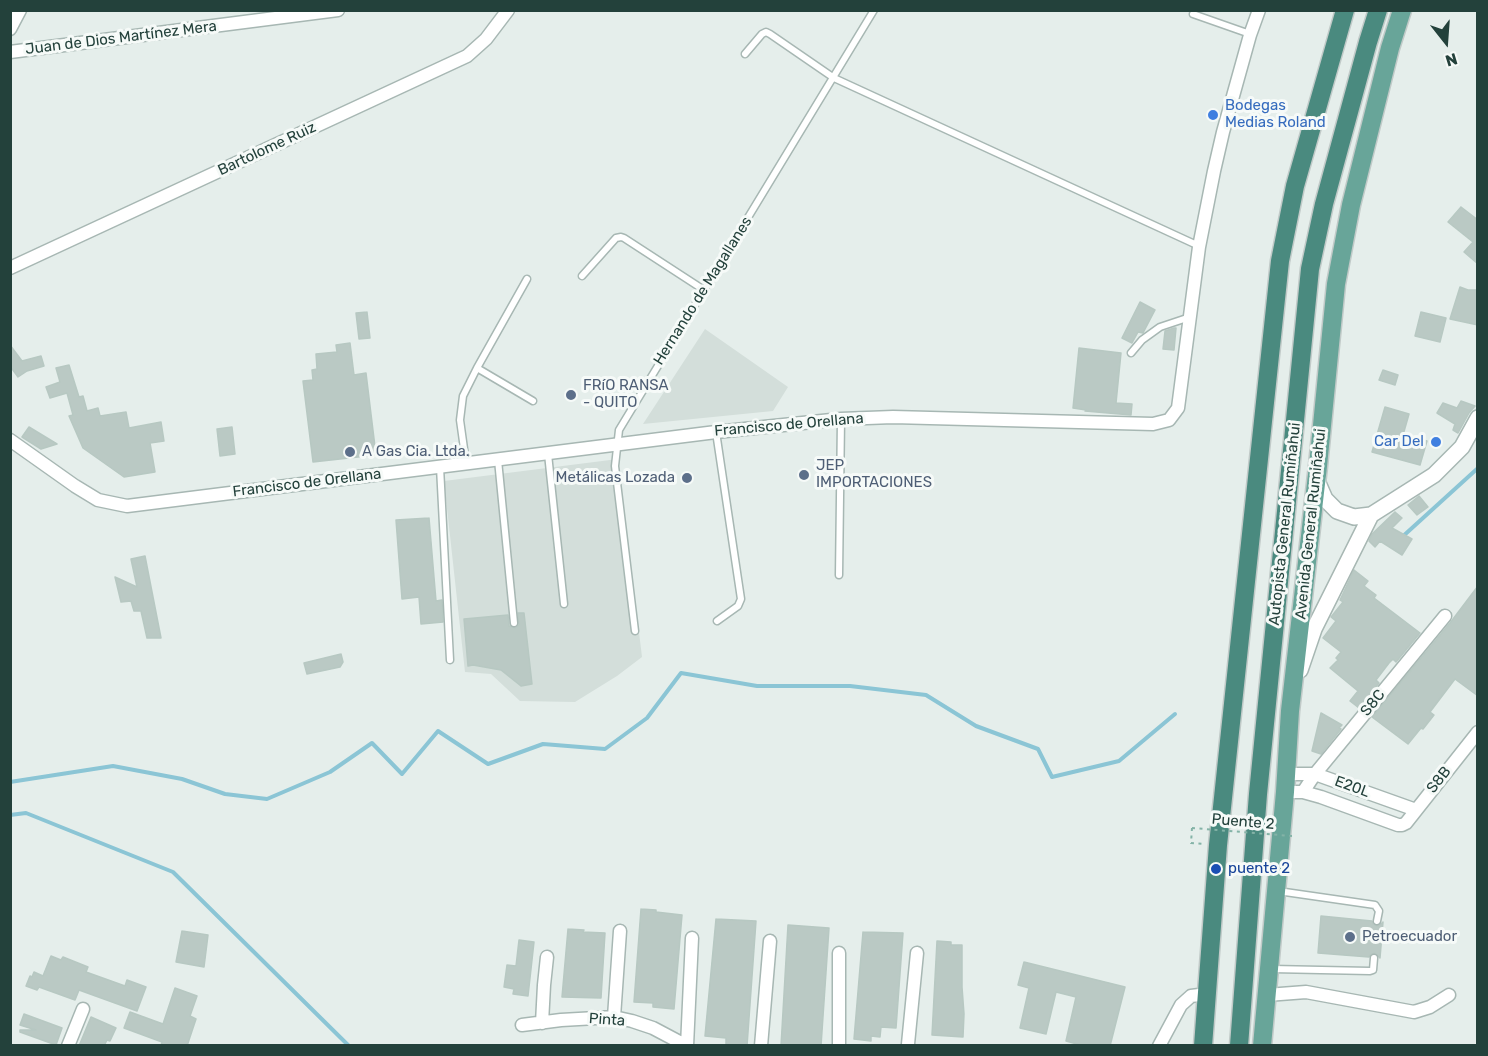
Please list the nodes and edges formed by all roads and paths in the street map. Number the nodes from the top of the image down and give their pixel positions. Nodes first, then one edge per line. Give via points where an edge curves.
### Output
1 (20, 10) edge
2 (338, 10) edge
3 (508, 10) edge
4 (874, 10) edge
5 (1259, 10) edge
6 (1345, 10) edge
7 (1378, 10) edge
8 (1402, 10) edge
9 (1193, 14) dead end
10 (10, 29) edge
11 (1250, 35) junction
12 (10, 52) edge
13 (745, 54) dead end
14 (834, 78) junction
15 (1200, 247) junction
16 (10, 268) edge
17 (582, 276) dead end
18 (527, 279) dead end
19 (704, 290) junction
20 (1190, 316) junction
21 (1131, 353) dead end
22 (477, 368) junction
23 (533, 401) dead end
24 (1478, 418) edge
25 (841, 419) junction
26 (716, 432) junction
27 (10, 440) edge
28 (618, 444) junction
29 (548, 453) junction
30 (498, 459) junction
31 (466, 463) junction
32 (440, 466) junction
33 (1318, 466) junction
34 (1371, 515) junction
35 (839, 575) dead end
36 (564, 604) dead end
37 (1444, 616) dead end
38 (717, 621) dead end
39 (514, 623) dead end
40 (635, 631) dead end
41 (450, 660) dead end
42 (1290, 711) junction
43 (1478, 732) edge
44 (1315, 774) junction
45 (1292, 786) junction
46 (1416, 810) junction
47 (1398, 825) joint
48 (1292, 836) dead end
49 (1191, 843) dead end
50 (1276, 891) junction
51 (1377, 921) dead end
52 (620, 931) dead end
53 (692, 938) dead end
54 (770, 941) dead end
55 (839, 953) dead end
56 (917, 953) dead end
57 (548, 957) dead end
58 (1374, 958) dead end
59 (1269, 969) junction
60 (1207, 994) junction
61 (1267, 995) junction
62 (1449, 995) dead end
63 (83, 1009) dead end
64 (614, 1017) junction
65 (542, 1023) junction
66 (522, 1025) dead end
67 (908, 1045) edge
68 (68, 1046) edge
69 (687, 1046) edge
70 (761, 1046) edge
71 (839, 1046) edge
72 (1159, 1046) edge
73 (1203, 1046) edge
74 (1239, 1046) edge
75 (1262, 1046) edge

1 - 10 street
2 - 12 street, Juan de Dios Martínez Mera
3 - 16 street, Bartolome Ruiz via 468,56
4 - 14 lane, Hernando de Magallanes
5 - 11 street, Francisco de Orellana
6 - 60 highway via 1295,186 1280,261 1218,846
7 - 74 highway, Autopista General Rumiñahui via 1327,192 1310,269 1258,794
8 - 33 main road, Avenida General Rumiñahui via 1351,205 1336,284
9 - 11 lane
11 - 15 street, Francisco de Orellana via 1223,132
13 - 14 lane via 766,32
14 - 15 lane
14 - 19 lane, Hernando de Magallanes
15 - 20 street, Francisco de Orellana
17 - 19 lane via 621,237
18 - 22 lane
19 - 28 lane, Hernando de Magallanes via 627,415 619,430
20 - 21 lane via 1160,327
20 - 25 street, Francisco de Orellana via 1178,408 1169,420 1153,424
22 - 23 lane
22 - 31 lane via 463,396 460,420
24 - 34 street via 1462,447 1434,475
25 - 26 street, Francisco de Orellana
25 - 35 lane
26 - 28 street, Francisco de Orellana
26 - 38 lane via 741,599 738,606
27 - 32 street, Francisco de Orellana via 98,500 127,506
28 - 29 street, Francisco de Orellana
28 - 40 lane, Hernando de Magallanes via 615,466
29 - 30 street, Francisco de Orellana
29 - 36 lane
30 - 31 street, Francisco de Orellana
30 - 39 lane
31 - 32 street, Francisco de Orellana
32 - 41 lane
33 - 34 street via 1318,483 1325,499 1337,511 1354,517
33 - 42 main road, Avenida General Rumiñahui
34 - 42 street via 1314,629
37 - 44 street, S8C
42 - 45 main road, Avenida General Rumiñahui
43 - 46 street, S8B
44 - 45 street, E20L
44 - 45 street, S8C
44 - 46 street, E20L
45 - 47 street, E20L
45 - 50 main road, Avenida General Rumiñahui
46 - 47 street, S8B via 1406,823
48 - 49 path, Puente 2, bridge via 1192,828
50 - 51 lane via 1375,904
50 - 59 main road, Avenida General Rumiñahui
52 - 64 street
53 - 69 street
54 - 70 street
55 - 71 street
56 - 67 street
57 - 65 street
58 - 59 lane via 1370,971
59 - 61 main road, Avenida General Rumiñahui
60 - 72 street via 1191,996 1180,1005
60 - 73 highway
61 - 62 street via 1306,992 1414,1012
61 - 75 main road, Avenida General Rumiñahui
63 - 68 street
64 - 65 street, Pinta
64 - 69 street, Pinta via 653,1028
65 - 66 street, Pinta

